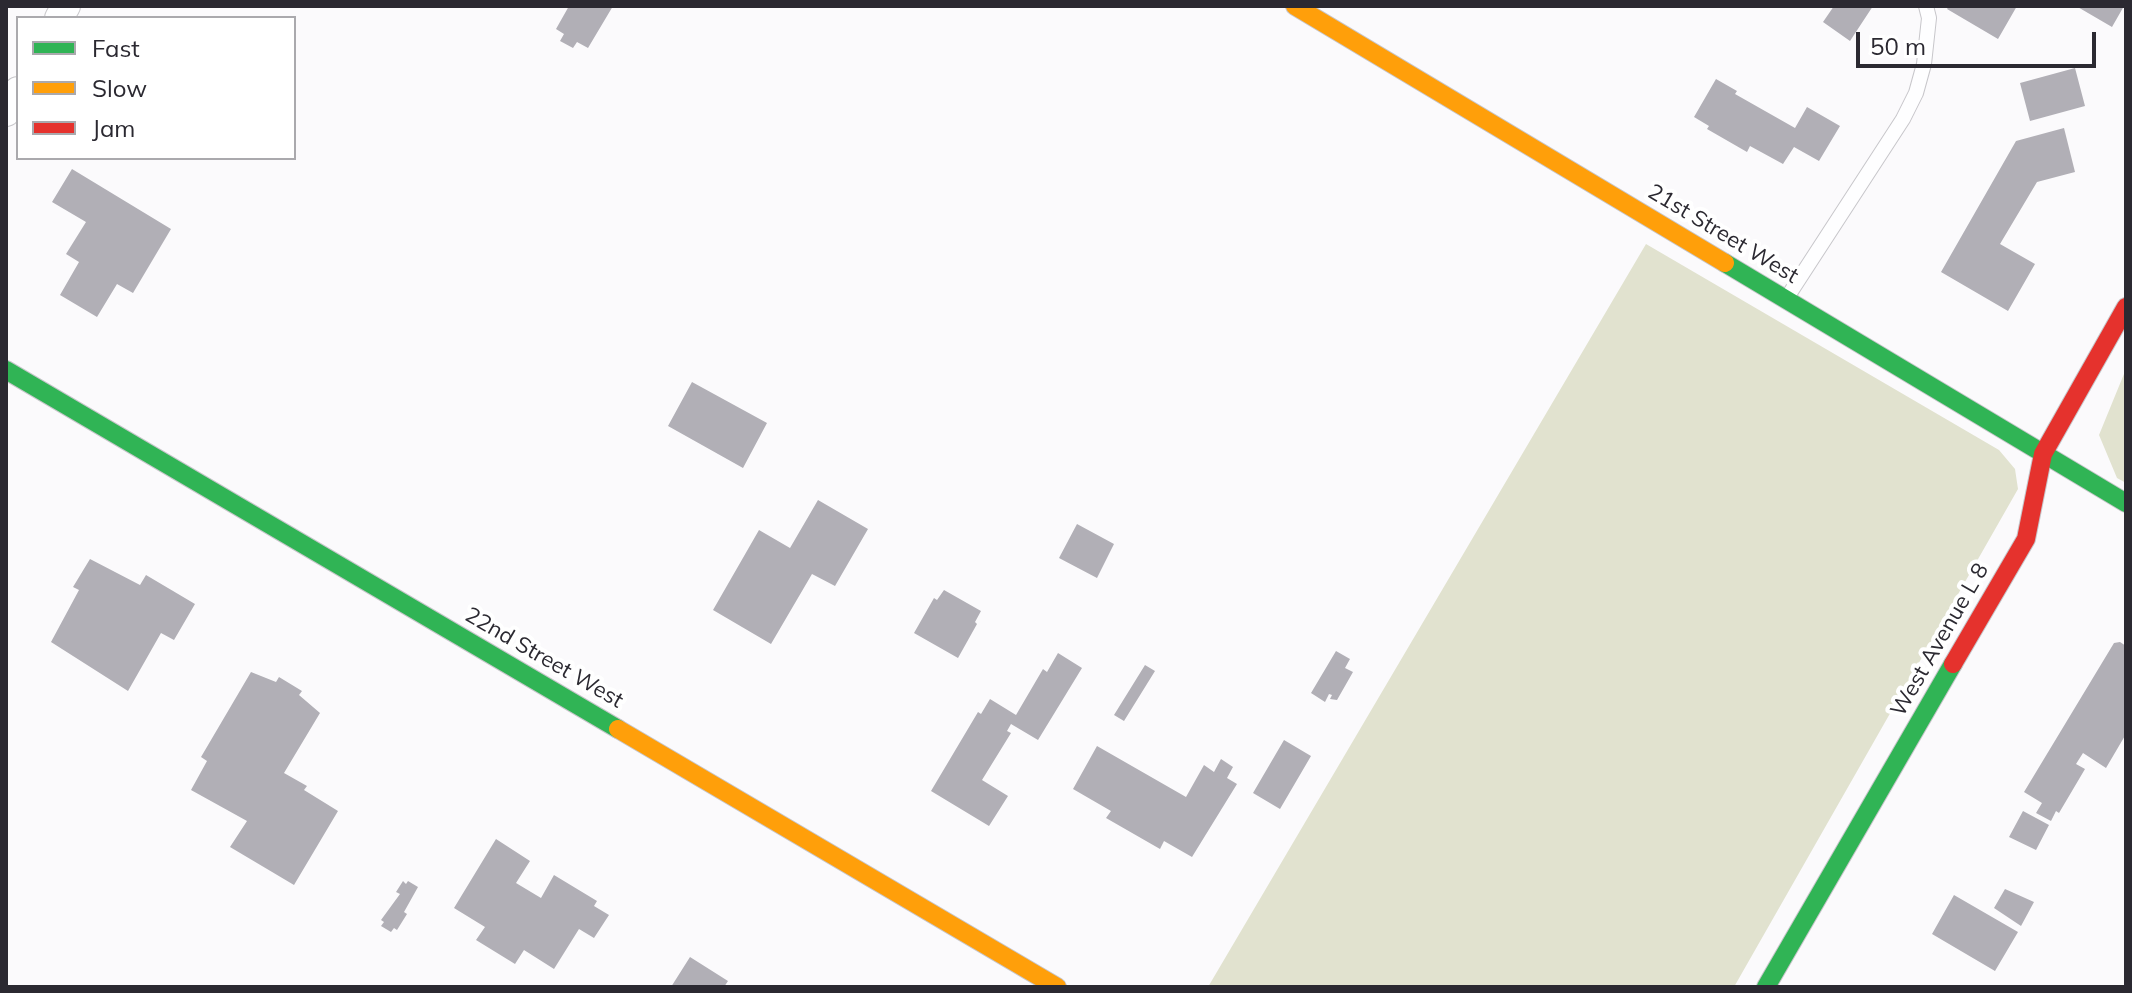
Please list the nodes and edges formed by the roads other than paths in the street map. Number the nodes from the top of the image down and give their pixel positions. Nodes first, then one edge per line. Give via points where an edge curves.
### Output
1 (1295, 6) edge
2 (1926, 6) edge
3 (16, 94) edge
4 (6, 112) edge
5 (1786, 300) junction
6 (2126, 307) edge
7 (6, 370) edge
8 (2043, 454) junction
9 (2126, 503) edge
10 (1057, 987) edge
11 (1766, 987) edge

1 - 5 street, 21st Street West
2 - 5 lane via 1924,64 1916,93
3 - 4 street
5 - 8 street, 21st Street West
6 - 8 street, West Avenue L 8
7 - 10 street, 22nd Street West
8 - 9 street, 21st Street West
8 - 11 street, West Avenue L 8 via 2026,539

